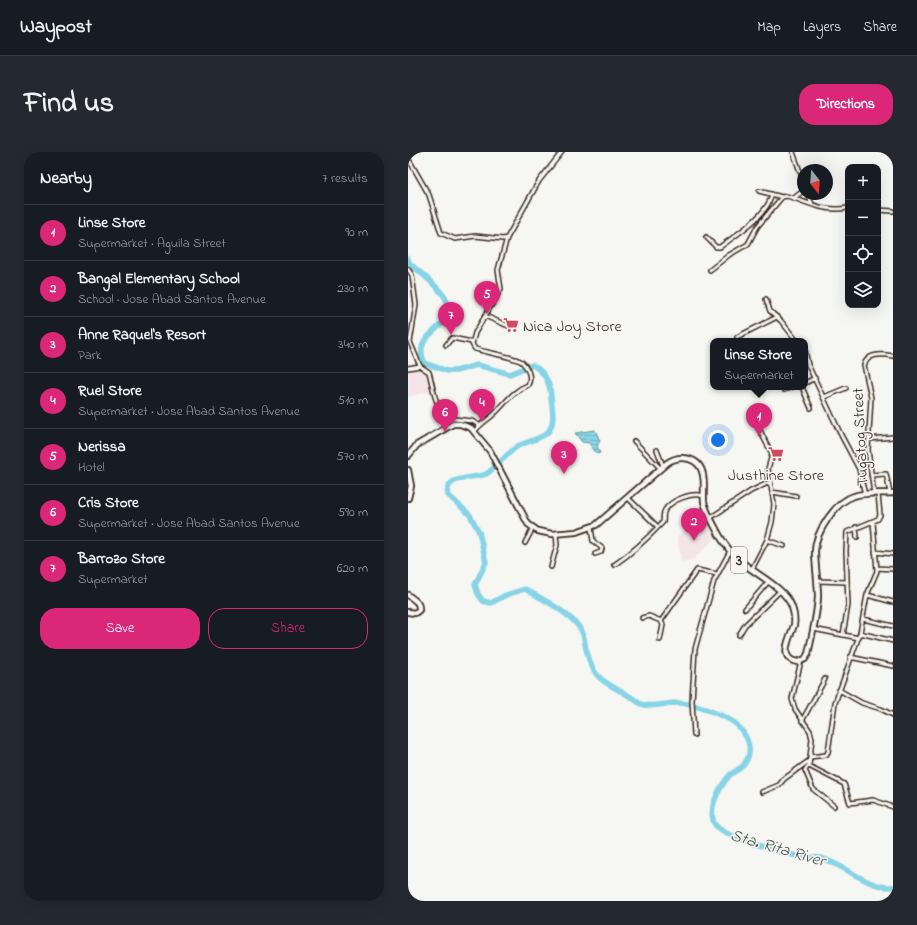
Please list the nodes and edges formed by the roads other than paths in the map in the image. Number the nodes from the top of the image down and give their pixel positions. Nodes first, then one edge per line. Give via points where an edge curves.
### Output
1 (562, 152) edge
2 (793, 152) edge
3 (408, 158) edge
4 (797, 164) edge
5 (759, 191) dead end
6 (772, 194) junction
7 (797, 196) edge
8 (782, 197) junction
9 (794, 198) junction
10 (810, 200) edge
11 (812, 204) junction
12 (845, 209) edge
13 (881, 210) edge
14 (893, 211) edge
15 (706, 237) dead end
16 (507, 238) junction
17 (408, 269) edge
18 (710, 270) dead end
19 (766, 299) dead end
20 (485, 316) junction
21 (777, 317) junction
22 (511, 327) dead end
23 (737, 337) dead end
24 (794, 338) edge
25 (409, 340) edge
26 (472, 342) junction
27 (446, 345) dead end
28 (893, 356) edge
29 (808, 365) edge
30 (420, 366) junction
31 (408, 368) edge
32 (815, 378) junction
33 (808, 382) edge
34 (846, 388) dead end
35 (803, 390) edge
36 (824, 397) junction
37 (811, 408) dead end
38 (751, 413) dead end
39 (479, 425) junction
40 (475, 431) junction
41 (893, 437) edge
42 (869, 439) junction
43 (634, 441) dead end
44 (657, 450) dead end
45 (408, 454) edge
46 (662, 467) junction
47 (408, 470) edge
48 (871, 475) junction
49 (770, 482) junction
50 (772, 492) junction
51 (892, 493) edge
52 (876, 494) junction
53 (865, 495) junction
54 (703, 496) junction
55 (796, 496) dead end
56 (408, 498) edge
57 (628, 498) junction
58 (710, 518) junction
59 (873, 522) junction
60 (658, 527) junction
61 (856, 527) junction
62 (533, 528) junction
63 (591, 528) junction
64 (556, 534) junction
65 (857, 537) dead end
66 (767, 540) junction
67 (525, 543) dead end
68 (784, 546) dead end
69 (730, 551) junction
70 (876, 552) junction
71 (595, 554) dead end
72 (893, 554) edge
73 (614, 565) dead end
74 (551, 567) dead end
75 (877, 568) junction
76 (752, 569) junction
77 (893, 569) edge
78 (717, 574) junction
79 (817, 580) junction
80 (768, 582) junction
81 (847, 582) junction
82 (780, 591) junction
83 (408, 595) edge
84 (867, 595) junction
85 (893, 602) edge
86 (745, 609) dead end
87 (408, 612) edge
88 (642, 618) dead end
89 (863, 619) junction
90 (661, 620) junction
91 (893, 626) edge
92 (813, 629) junction
93 (860, 633) junction
94 (843, 634) junction
95 (739, 635) dead end
96 (859, 638) junction
97 (660, 640) dead end
98 (893, 641) edge
99 (850, 658) junction
100 (801, 661) junction
101 (893, 666) edge
102 (825, 679) dead end
103 (839, 690) junction
104 (893, 715) edge
105 (802, 721) junction
106 (694, 735) dead end
107 (810, 758) junction
108 (809, 765) junction
109 (762, 792) dead end
110 (834, 806) dead end
111 (893, 807) edge

1 - 16 street via 539,181
2 - 4 street
3 - 16 street via 429,195 441,233 455,239 475,236
5 - 6 street
6 - 8 street
6 - 15 street via 769,203 753,222 720,247 716,247
7 - 9 street
8 - 9 street
8 - 18 street via 757,227 748,244
9 - 11 street
10 - 11 street
11 - 12 street via 833,211
13 - 14 street
16 - 20 street via 498,270 501,289
17 - 25 street via 412,276 416,305
19 - 21 street via 770,311
20 - 22 street
20 - 26 street
21 - 23 street
21 - 24 street
25 - 30 street
26 - 27 street via 452,338
26 - 39 street via 475,349 522,362 528,370 530,379 528,386 513,393 494,414
28 - 42 street, Tugatog Street via 875,355 864,362 871,398
29 - 32 street
30 - 31 street
30 - 39 street via 429,372 442,416 472,421
32 - 33 street
32 - 36 street
34 - 36 street
35 - 37 street
36 - 53 street via 859,469
38 - 49 street via 772,454 768,469
39 - 40 street
40 - 45 highway via 464,425 453,424 417,445
40 - 62 highway via 490,451 525,519
41 - 42 street
42 - 48 street, Tugatog Street
43 - 46 street
44 - 46 street
46 - 54 highway, 3 via 679,457 693,460 703,474
46 - 57 highway, 3
47 - 56 highway via 412,486
48 - 51 street via 886,474
48 - 52 street, Tugatog Street
49 - 50 street
49 - 58 street via 751,491
50 - 55 street
50 - 66 street via 773,513
51 - 52 highway
52 - 53 highway
52 - 59 street, Tugatog Street via 880,515
53 - 79 highway via 847,499 833,513 818,535 815,551
54 - 58 highway, 3
54 - 60 street via 689,496 672,503 665,509 663,521
57 - 60 street
57 - 63 highway, 3
58 - 69 highway, 3
59 - 61 street
59 - 70 street
60 - 73 street via 638,547
61 - 65 street
61 - 81 street via 847,532
62 - 64 highway, 3
62 - 67 street
63 - 64 highway, 3
63 - 71 street via 593,542 602,548 602,552
64 - 74 street via 557,545
66 - 68 street
66 - 76 street
69 - 76 highway, 3
69 - 78 street
70 - 72 street
70 - 75 street
75 - 77 street
75 - 84 street
76 - 80 highway, 3
78 - 90 street via 697,570
78 - 106 street via 694,657
79 - 81 street
79 - 92 highway via 818,598
80 - 82 highway, 3
80 - 86 street
81 - 94 street via 848,605
82 - 95 street via 745,625
82 - 100 highway, 3 via 790,603 794,618 787,644 787,656 792,662
83 - 87 highway via 420,606 415,614
84 - 85 street
84 - 89 street
88 - 90 street via 649,616
89 - 91 street
89 - 93 street
90 - 97 street via 663,625
92 - 94 street
92 - 100 highway via 808,654
93 - 96 street
93 - 98 street
94 - 96 street
96 - 99 street
99 - 101 street
99 - 103 street
100 - 105 street via 792,699
102 - 105 street
103 - 104 street via 862,704
103 - 107 street via 831,723 828,752
105 - 107 street via 810,731 812,739
107 - 108 street
107 - 109 street via 779,785
108 - 110 street via 805,770 811,786
108 - 111 street via 844,784 850,803 873,800

